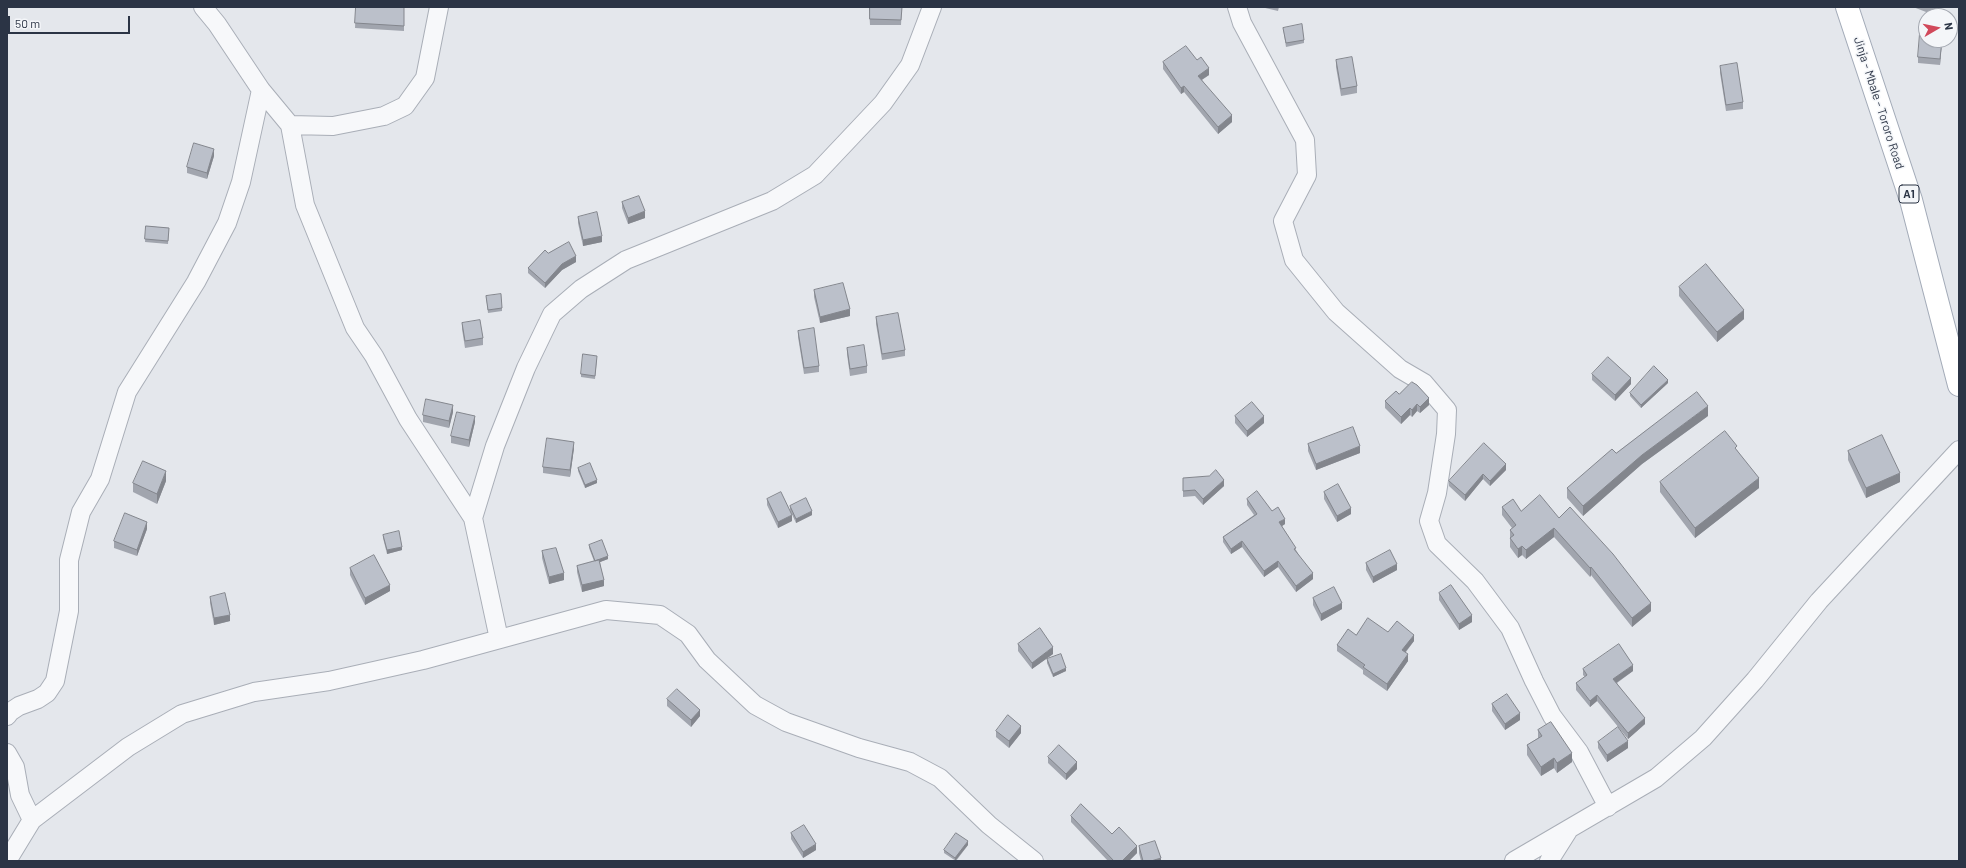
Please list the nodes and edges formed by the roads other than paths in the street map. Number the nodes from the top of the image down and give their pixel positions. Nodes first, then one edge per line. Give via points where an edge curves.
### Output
1 (203, 7) edge
2 (439, 7) edge
3 (932, 7) edge
4 (1238, 7) edge
5 (1847, 7) edge
6 (261, 90) junction
7 (290, 125) junction
8 (1959, 385) edge
9 (1959, 450) edge
10 (473, 518) junction
11 (499, 639) junction
12 (7, 716) edge
13 (7, 753) edge
14 (1608, 807) junction
15 (32, 820) junction
16 (1570, 829) junction
17 (7, 861) edge
18 (1034, 861) edge
19 (1514, 861) edge
20 (1549, 861) edge

1 - 6 street
2 - 7 street via 425,78 405,106 384,116 333,126
3 - 10 street via 910,65 883,104 814,175 772,201 626,260 580,289 552,314 526,368 495,446
4 - 14 street via 1242,23 1305,140 1308,175 1283,221 1294,260 1336,312 1400,369 1424,383 1447,410 1437,493 1429,521 1437,544 1474,581 1510,628 1552,716 1579,752
5 - 8 main road, Jinja - Mbale - Tororo Road / A1 via 1911,200
6 - 7 street
6 - 12 street via 241,182 226,223 196,282 127,392 100,479 80,512 69,560 69,611 55,681 47,693 19,706
7 - 10 street via 305,205 355,328 374,356 408,419
9 - 14 street via 1819,601 1755,680 1703,738 1656,778
10 - 11 street
11 - 15 street via 423,660 329,681 254,692 182,714 128,747
11 - 18 street via 606,610 660,615 688,634 707,660 755,705 786,722 859,748 910,762 940,778 989,825
13 - 15 street via 15,767 20,795
14 - 16 street
15 - 17 street
16 - 19 street
16 - 20 street

